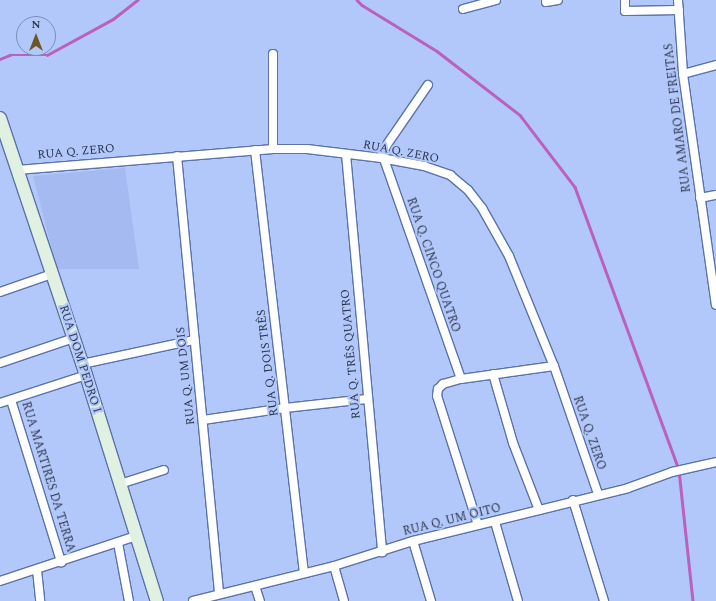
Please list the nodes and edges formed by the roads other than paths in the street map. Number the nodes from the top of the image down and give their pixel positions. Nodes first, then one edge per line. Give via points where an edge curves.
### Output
1 (496, 0) edge
2 (558, 0) edge
3 (625, 0) edge
4 (678, 0) edge
5 (484, 2) edge
6 (546, 2) dead end
7 (463, 9) dead end
8 (679, 10) junction
9 (273, 54) dead end
10 (716, 65) edge
11 (683, 74) junction
12 (428, 85) dead end
13 (0, 118) edge
14 (273, 149) junction
15 (255, 150) junction
16 (346, 154) junction
17 (177, 156) junction
18 (382, 158) junction
19 (17, 170) junction
20 (716, 195) edge
21 (700, 198) junction
22 (52, 274) junction
23 (0, 292) edge
24 (716, 305) edge
25 (74, 338) junction
26 (194, 340) junction
27 (0, 363) edge
28 (554, 366) junction
29 (84, 369) junction
30 (492, 374) junction
31 (461, 379) junction
32 (367, 399) junction
33 (11, 400) junction
34 (0, 403) edge
35 (285, 408) junction
36 (203, 420) junction
37 (716, 462) edge
38 (164, 470) dead end
39 (120, 484) junction
40 (598, 494) junction
41 (573, 500) junction
42 (539, 510) junction
43 (495, 522) junction
44 (478, 525) junction
45 (136, 536) junction
46 (413, 541) junction
47 (118, 542) junction
48 (382, 552) junction
49 (61, 562) junction
50 (334, 566) junction
51 (37, 570) junction
52 (304, 573) junction
53 (1, 579) edge
54 (255, 586) junction
55 (219, 594) junction
56 (40, 601) edge
57 (129, 601) edge
58 (157, 601) edge
59 (193, 601) edge
60 (260, 601) edge
61 (344, 601) edge
62 (431, 601) edge
63 (518, 601) edge
64 (604, 601) edge

1 - 5 street
2 - 6 street
3 - 8 street via 625,12
4 - 8 street, RUA AMARO DE FREITAS
5 - 7 street
8 - 11 street, RUA AMARO DE FREITAS
9 - 14 street
10 - 11 street
11 - 21 street, RUA AMARO DE FREITAS
12 - 18 street via 386,146
13 - 19 street, RUA DOM PEDRO I
14 - 15 street, RUA Q. ZERO
14 - 16 street, RUA Q. ZERO via 307,149
15 - 17 street, RUA Q. ZERO
15 - 35 street, RUA Q. DOIS TRÊS
16 - 18 street, RUA Q. ZERO
16 - 32 street, RUA Q. TRÊS QUATRO
17 - 19 street, RUA Q. ZERO
17 - 26 street, RUA Q. UM DOIS
18 - 28 street, RUA Q. ZERO via 440,171 450,175 468,190 482,208 509,256
18 - 31 street, RUA Q. CINCO QUATRO
19 - 22 street, RUA DOM PEDRO I
20 - 21 street
21 - 24 street, RUA AMARO DE FREITAS
22 - 23 street
22 - 25 street, RUA DOM PEDRO I
25 - 27 street
25 - 29 street, RUA DOM PEDRO I
26 - 29 street
26 - 36 street, RUA Q. UM DOIS
28 - 30 street
28 - 40 street, RUA Q. ZERO
29 - 33 street
29 - 39 street, RUA DOM PEDRO I
30 - 31 street
30 - 42 street via 513,443
31 - 44 street via 443,384 438,389 437,396
32 - 35 street
32 - 48 street, RUA Q. TRÊS QUATRO
33 - 34 street
33 - 49 street, RUA MARTIRES DA TERRA
35 - 36 street
35 - 52 street, RUA Q. DOIS TRÊS
36 - 55 street, RUA Q. UM DOIS
37 - 40 street, RUA Q. UM OITO via 672,472 628,488
38 - 39 street
39 - 45 street, RUA DOM PEDRO I
40 - 41 street, RUA Q. UM OITO
41 - 42 street, RUA Q. UM OITO
41 - 64 street
42 - 43 street, RUA Q. UM OITO
43 - 44 street, RUA Q. UM OITO
43 - 63 street
44 - 46 street, RUA Q. UM OITO
45 - 47 street
45 - 58 street, RUA DOM PEDRO I
46 - 48 street, RUA Q. UM OITO
46 - 62 street
47 - 49 street
47 - 57 street
48 - 50 street, RUA Q. UM OITO
49 - 51 street
50 - 52 street, RUA Q. UM OITO
50 - 61 street
51 - 53 street
51 - 56 street
52 - 54 street, RUA Q. UM OITO
54 - 55 street, RUA Q. UM OITO
54 - 60 street
55 - 59 street, RUA Q. UM OITO

